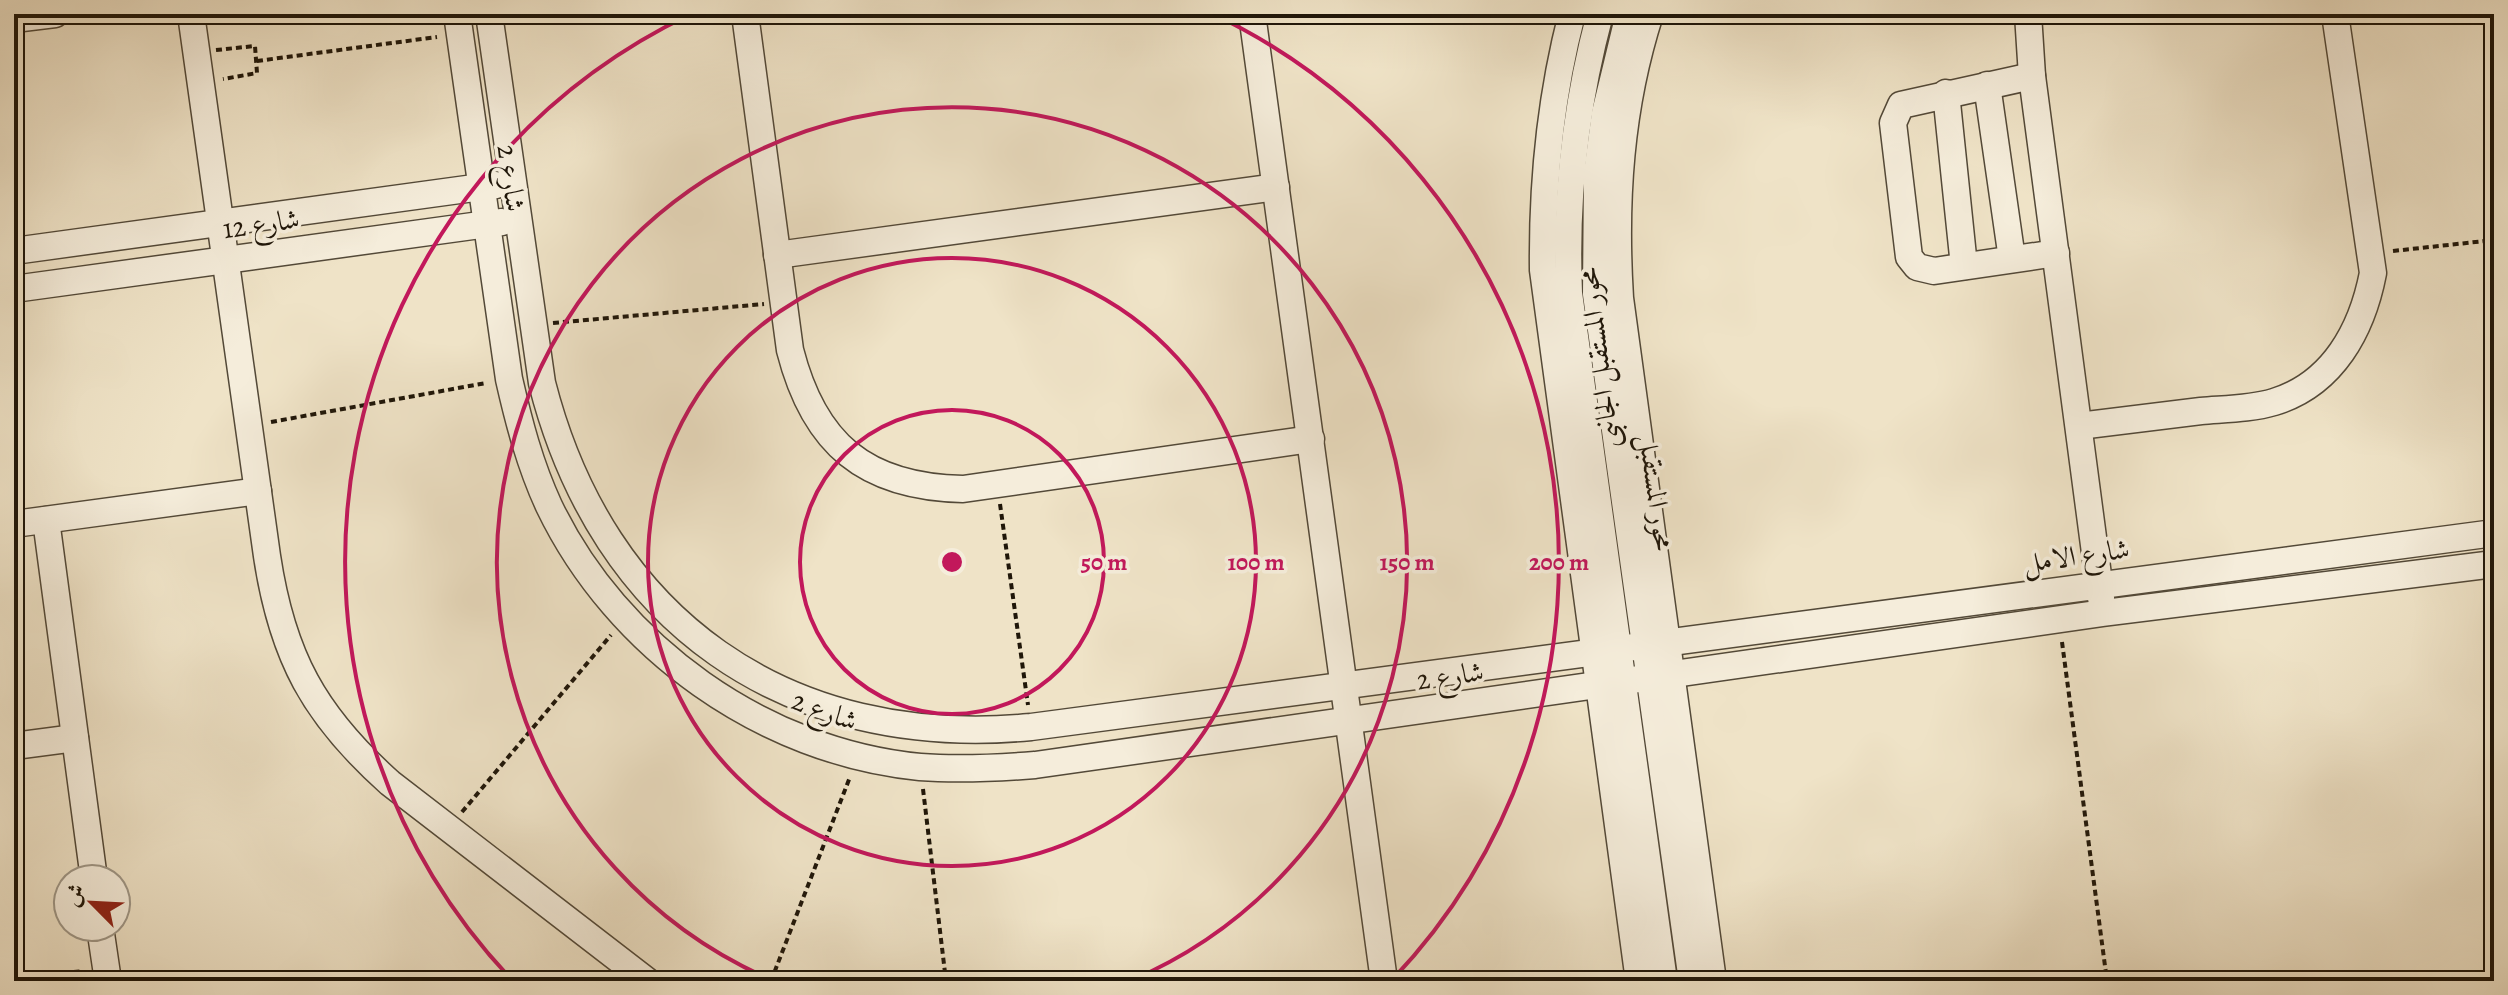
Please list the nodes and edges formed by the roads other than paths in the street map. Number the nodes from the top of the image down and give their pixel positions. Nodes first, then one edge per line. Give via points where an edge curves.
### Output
1 (55, 14) edge
2 (191, 14) edge
3 (489, 14) edge
4 (745, 14) edge
5 (1252, 14) edge
6 (1572, 14) edge
7 (1600, 14) edge
8 (1629, 14) edge
9 (1650, 14) edge
10 (2028, 14) edge
11 (2335, 14) edge
12 (14, 19) edge
13 (458, 24) edge
14 (2032, 76) junction
15 (1987, 85) junction
16 (1946, 93) junction
17 (512, 183) junction
18 (1276, 187) junction
19 (480, 188) junction
20 (517, 220) junction
21 (220, 223) junction
22 (486, 225) junction
23 (14, 251) edge
24 (2056, 253) junction
25 (777, 255) junction
26 (2012, 259) junction
27 (225, 260) junction
28 (1964, 266) junction
29 (14, 289) edge
30 (2079, 426) junction
31 (1311, 439) junction
32 (258, 491) junction
33 (46, 520) junction
34 (14, 524) edge
35 (2494, 533) edge
36 (2494, 564) edge
37 (2099, 583) junction
38 (2103, 613) junction
39 (1657, 646) junction
40 (1607, 653) junction
41 (1661, 678) junction
42 (1611, 684) junction
43 (1345, 686) junction
44 (1349, 721) junction
45 (75, 738) junction
46 (14, 746) edge
47 (92, 863) edge
48 (102, 943) edge
49 (107, 975) edge
50 (647, 981) edge
51 (1384, 981) edge
52 (1639, 981) edge
53 (1664, 981) edge
54 (1692, 981) edge
55 (1713, 981) edge

1 - 12 street
2 - 21 street
3 - 17 street, شارع 2
4 - 25 street
5 - 18 street
6 - 40 street, محور المستقبل الجانبى via 1548,129 1543,270
7 - 40 street via 1575,124 1567,237
8 - 39 street, محور المستقبل via 1605,113 1594,233 1596,294
9 - 39 street, محور المستقبل الجانبى via 1626,108 1616,235
10 - 14 street
11 - 30 street via 2373,273 2352,339 2304,388 2273,403
13 - 19 street, شارع 2
14 - 15 street
14 - 24 street
15 - 16 street
15 - 26 street
16 - 28 street
16 - 28 street via 1901,105 1893,123 1909,257 1924,270
17 - 19 street, شارع 12
17 - 20 street, شارع 2
18 - 25 street
18 - 31 street
19 - 21 street, شارع 12
19 - 22 street, شارع 2
20 - 22 street, شارع 12
20 - 43 street, شارع 2 via 531,325 554,429 577,487 617,555 681,624 758,678 845,714 937,731 1031,727
21 - 23 street, شارع 12
21 - 27 street
22 - 27 street, شارع 12
22 - 44 street, شارع 2 via 509,379 550,507 588,571 625,617 658,650 731,704 814,743 858,756 920,767 978,769
24 - 26 street
24 - 30 street
25 - 31 street via 800,390 819,426 848,455 883,476 922,488 963,489
26 - 28 street
27 - 29 street, شارع 12
27 - 32 street
30 - 37 street
31 - 43 street
32 - 33 street
32 - 50 street via 275,609 292,659 317,706 351,747
33 - 34 street
33 - 45 street
35 - 37 street, شارع الامل
36 - 38 street
37 - 38 street
37 - 39 street, شارع الامل
38 - 41 street
39 - 40 street, شارع 2
39 - 41 street, محور المستقبل الجانبى
40 - 42 street
40 - 43 street, شارع 2
41 - 42 street, شارع 2
41 - 54 street
41 - 55 street, محور المستقبل الجانبى
42 - 44 street, شارع 2
42 - 52 street
42 - 53 street
43 - 44 street
44 - 51 street
45 - 46 street
45 - 47 street
48 - 49 street

